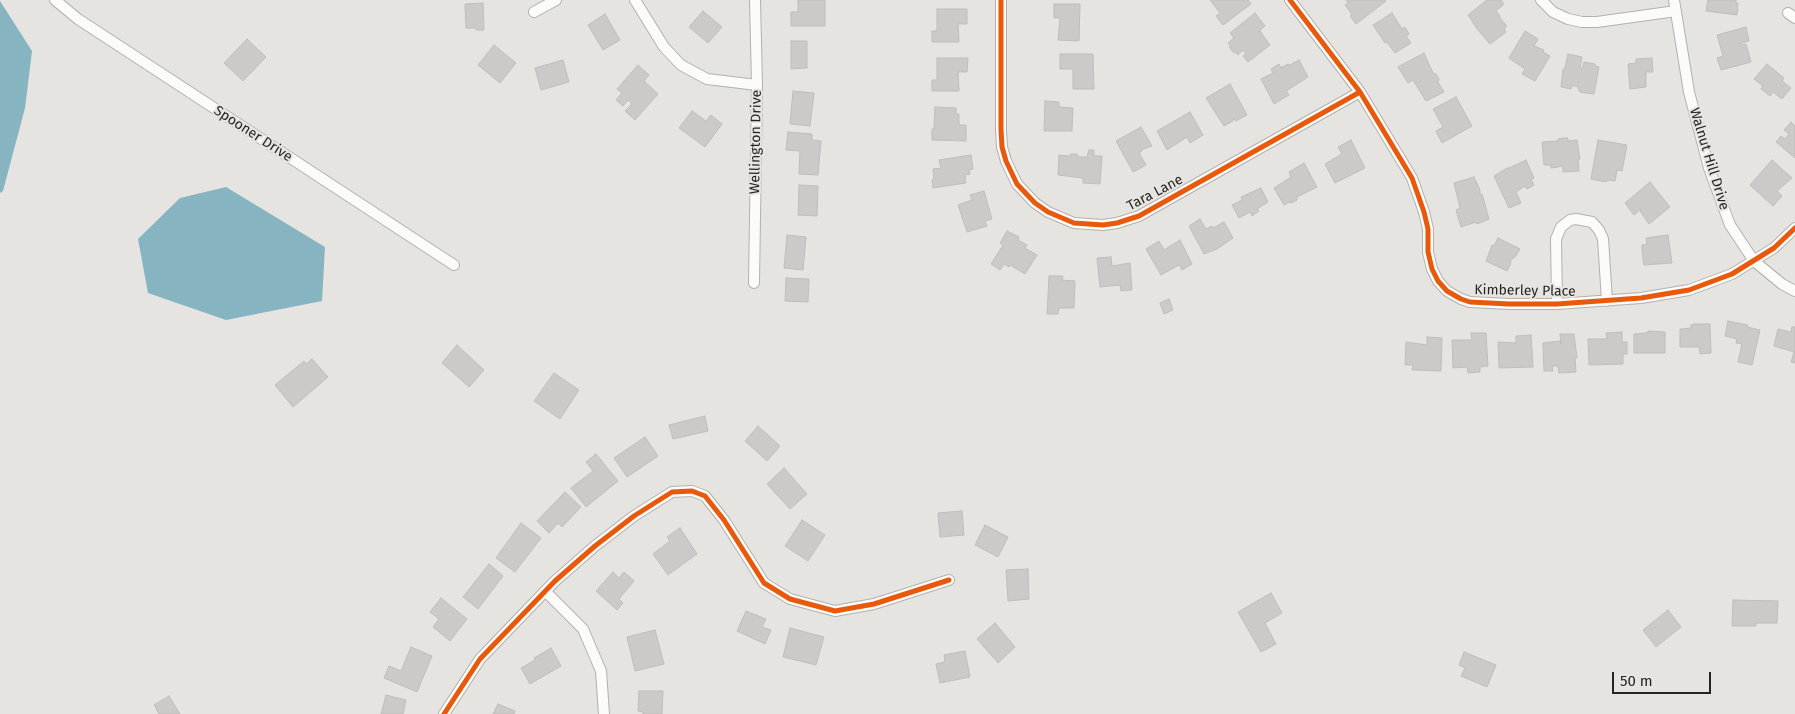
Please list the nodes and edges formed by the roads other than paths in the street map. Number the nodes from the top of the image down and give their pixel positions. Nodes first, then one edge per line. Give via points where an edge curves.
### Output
1 (55, 0) edge
2 (556, 0) edge
3 (635, 0) edge
4 (755, 0) edge
5 (1001, 0) edge
6 (1290, 0) edge
7 (1541, 0) edge
8 (1674, 0) edge
9 (1676, 11) junction
10 (534, 12) dead end
11 (757, 85) junction
12 (1360, 92) junction
13 (1795, 228) edge
14 (1754, 261) junction
15 (454, 265) dead end
16 (754, 283) dead end
17 (1795, 291) edge
18 (1607, 301) junction
19 (1557, 304) junction
20 (949, 580) dead end
21 (546, 591) junction
22 (444, 714) edge
23 (604, 714) edge

1 - 15 street, Spooner Drive via 78,19
2 - 10 street
3 - 11 street via 664,47 681,65 707,79
4 - 11 street, Wellington Drive
5 - 12 street, Tara Lane via 1002,138 1006,161 1017,184 1035,203 1074,223 1110,224 1139,216
6 - 12 street, Kimberley Place
7 - 9 street via 1553,12 1582,22
8 - 9 street, Walnut Hill Drive
9 - 14 street, Walnut Hill Drive via 1689,92 1709,168 1730,225
11 - 16 street, Wellington Drive
12 - 19 street, Kimberley Place via 1420,196 1428,229 1432,269 1447,291 1470,302
13 - 14 street, Kimberley Place
14 - 17 street, Walnut Hill Drive
14 - 18 street, Kimberley Place via 1732,274 1689,290
18 - 19 street, Kimberley Place
18 - 19 street, Kimberley Place via 1600,230 1592,222 1576,219 1561,227 1556,239
20 - 21 street via 874,604 835,611 790,599 764,583 724,520 705,496 692,491 672,492 634,516
21 - 22 street via 480,659
21 - 23 street via 583,630 600,671

